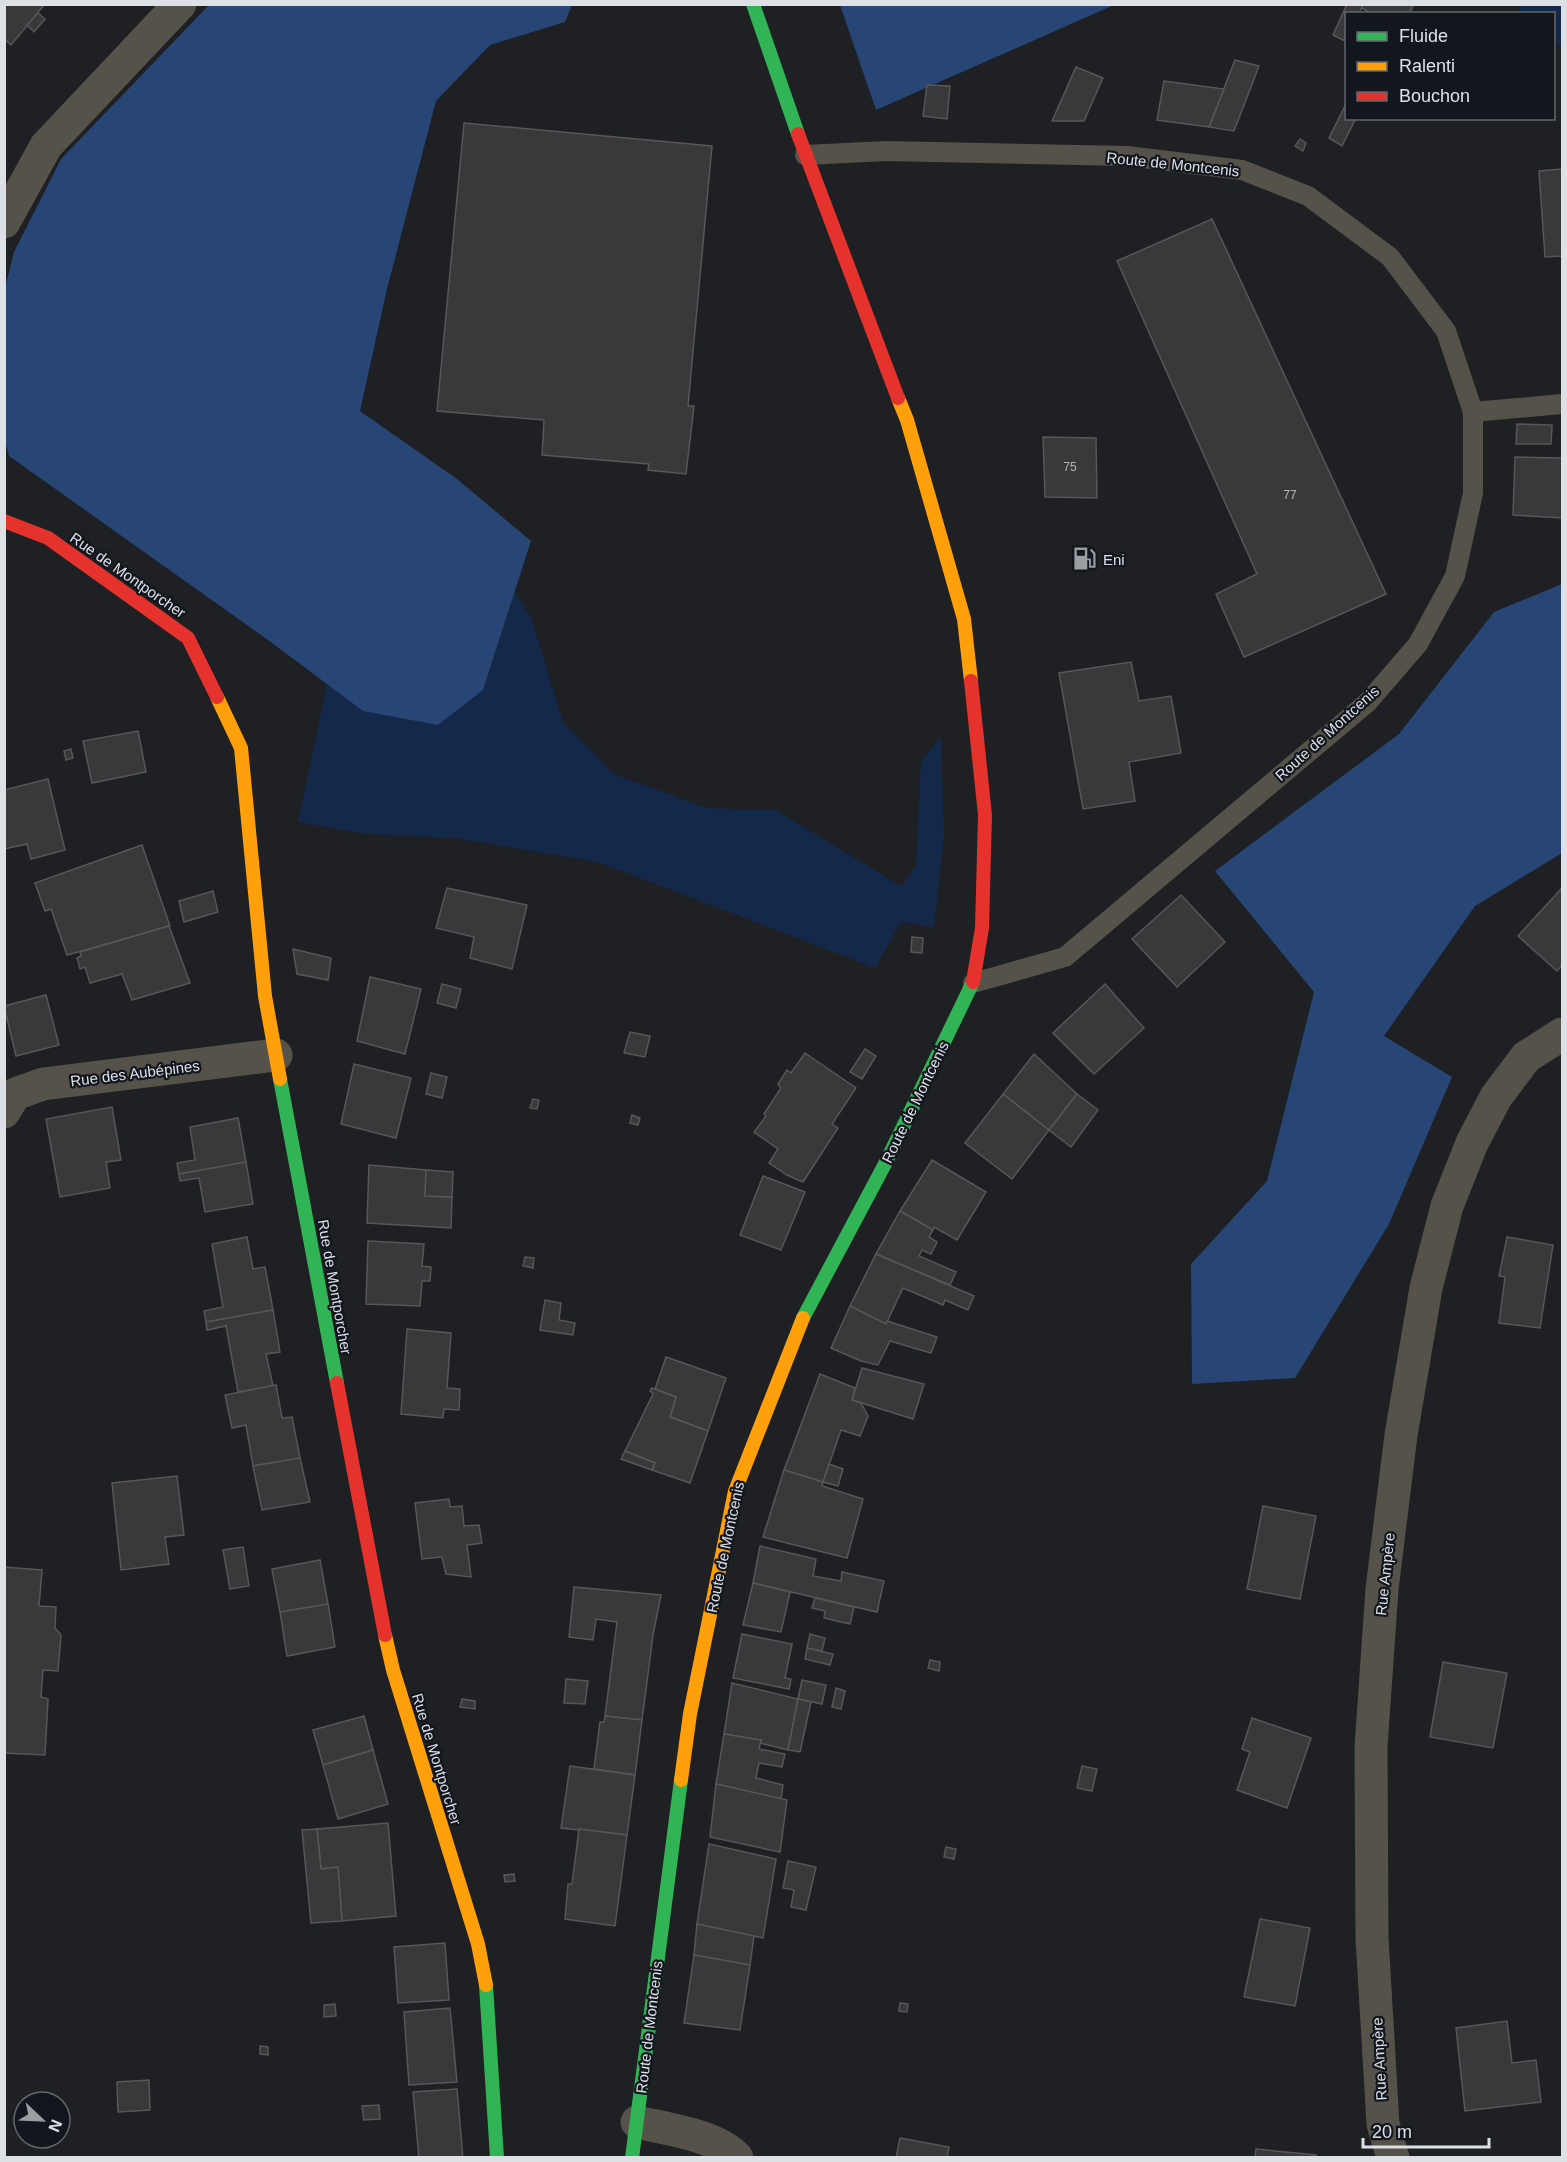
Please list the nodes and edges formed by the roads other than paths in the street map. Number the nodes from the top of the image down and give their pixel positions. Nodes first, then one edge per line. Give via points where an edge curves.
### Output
1 (180, 4) edge
2 (753, 4) edge
3 (805, 155) junction
4 (4, 222) edge
5 (1563, 404) edge
6 (1473, 412) junction
7 (4, 521) edge
8 (973, 984) junction
9 (1563, 1034) edge
10 (276, 1055) junction
11 (4, 1112) edge
12 (637, 2122) junction
13 (497, 2157) edge
14 (632, 2157) edge
15 (737, 2157) edge
16 (1393, 2157) edge

1 - 4 street via 46,146
2 - 3 main road, Route de Montcenis
3 - 6 lane, Route de Montcenis via 886,151 1126,156 1242,170 1308,195 1390,256 1446,331
3 - 8 main road, Route de Montcenis via 907,420 964,619 985,815 982,928
5 - 6 lane
6 - 8 lane, Route de Montcenis via 1473,493 1455,576 1418,644 1368,702 1065,957
7 - 10 main road, Rue de Montporcher via 48,538 188,638 241,748 265,996
8 - 12 main road, Route de Montcenis via 886,1162 800,1323 735,1491 690,1714
9 - 16 street, Rue Ampère via 1526,1057 1496,1097 1472,1143 1447,1206 1426,1288 1401,1435 1382,1588 1371,1747 1371,1938 1383,2124
10 - 11 street, Rue des Aubépines via 43,1084 15,1095
10 - 13 main road, Rue de Montporcher via 378,1605 393,1670 478,1944 486,1985
12 - 14 main road, Route de Montcenis
12 - 15 street via 704,2138 730,2149

